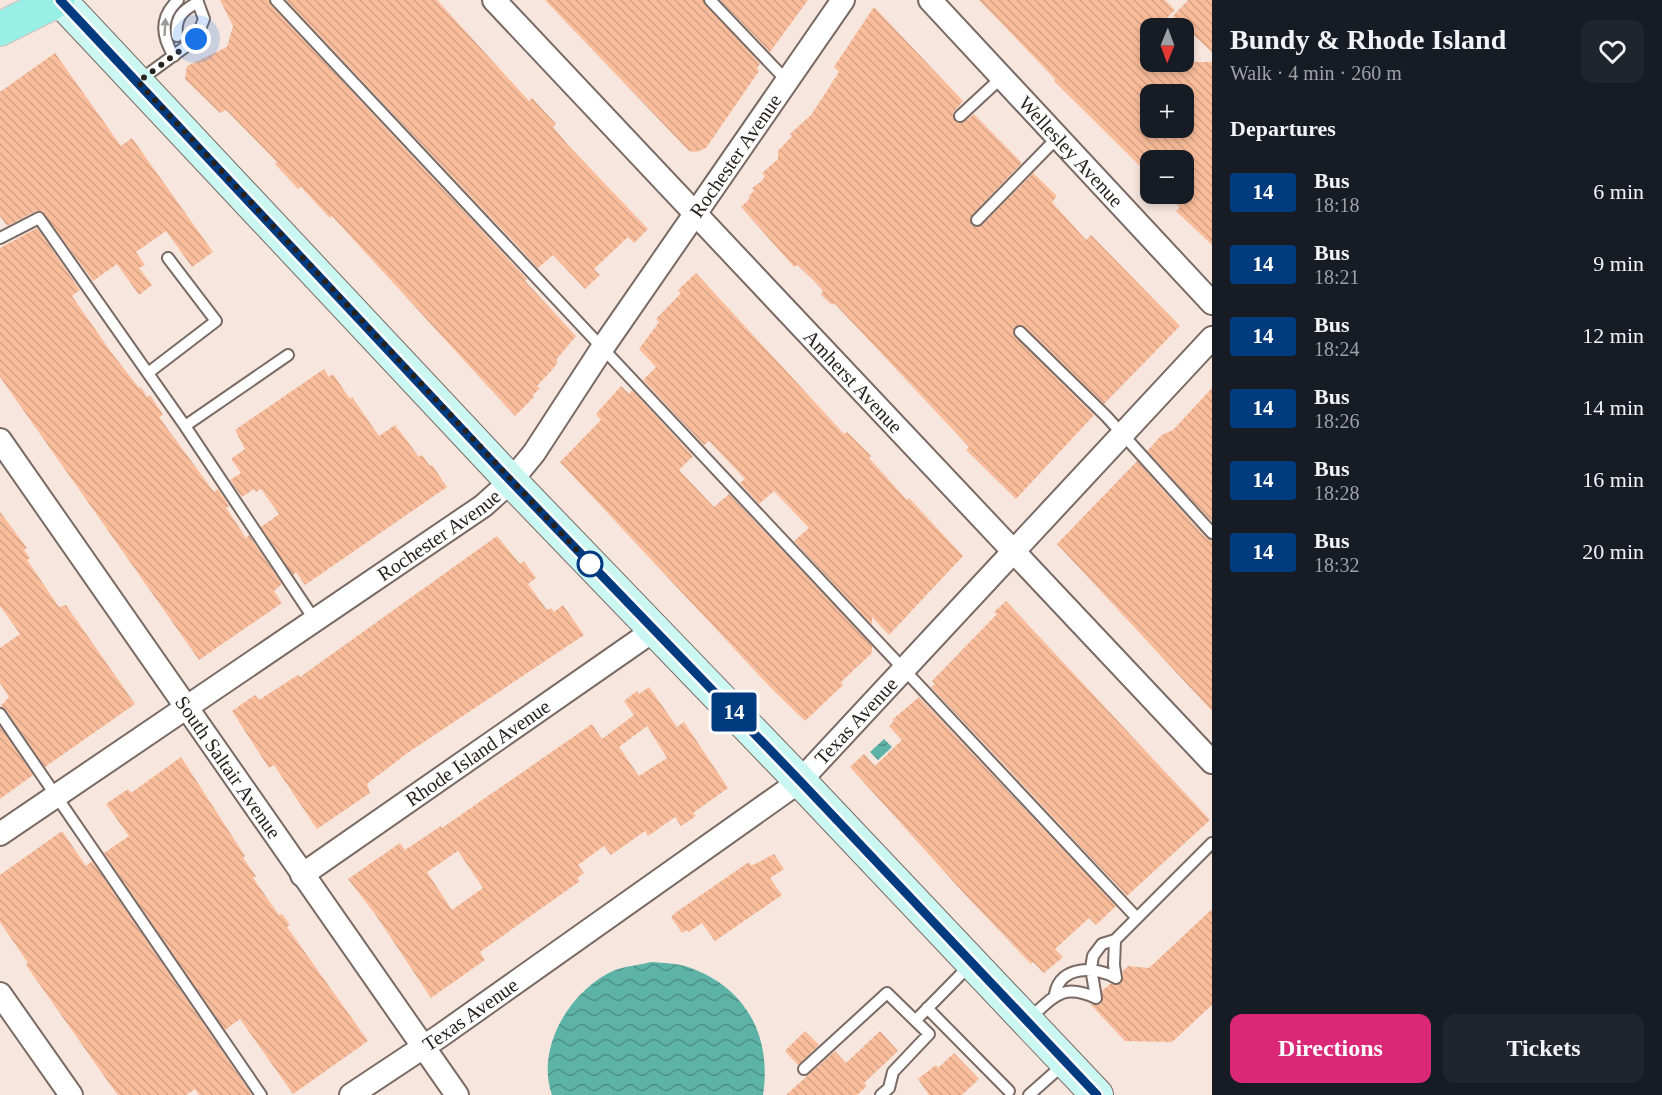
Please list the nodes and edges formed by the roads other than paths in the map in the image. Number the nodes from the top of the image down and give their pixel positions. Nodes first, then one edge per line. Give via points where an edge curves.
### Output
1 (59, 0) edge
2 (178, 0) edge
3 (276, 0) edge
4 (494, 0) edge
5 (710, 0) edge
6 (843, 0) edge
7 (930, 0) edge
8 (197, 1) edge
9 (0, 29) edge
10 (177, 36) dead end
11 (174, 56) junction
12 (1001, 78) junction
13 (787, 81) junction
14 (138, 82) junction
15 (960, 116) dead end
16 (1057, 138) junction
17 (696, 216) junction
18 (977, 220) dead end
19 (0, 238) edge
20 (168, 258) dead end
21 (1212, 303) edge
22 (1020, 333) dead end
23 (1212, 338) edge
24 (603, 347) junction
25 (288, 355) dead end
26 (148, 373) junction
27 (185, 426) junction
28 (1121, 434) junction
29 (0, 440) edge
30 (511, 481) junction
31 (1212, 533) edge
32 (1015, 550) junction
33 (314, 619) junction
34 (654, 630) junction
35 (904, 668) junction
36 (186, 706) junction
37 (0, 714) edge
38 (1212, 762) edge
39 (800, 781) junction
40 (55, 795) junction
41 (0, 834) edge
42 (1212, 843) edge
43 (302, 875) junction
44 (1137, 918) junction
45 (1115, 940) junction
46 (972, 962) junction
47 (1091, 968) junction
48 (0, 994) edge
49 (1055, 994) junction
50 (927, 1008) junction
51 (916, 1020) junction
52 (1026, 1021) junction
53 (424, 1046) junction
54 (1066, 1062) junction
55 (804, 1069) dead end
56 (1009, 1091) dead end
57 (71, 1095) edge
58 (261, 1095) edge
59 (351, 1095) edge
60 (457, 1095) edge
61 (881, 1095) edge
62 (1029, 1095) edge
63 (1097, 1095) edge

1 - 9 main road
1 - 14 main road
11 -> 2 lane via 165,43 164,20
3 - 24 lane
4 - 17 street, Amherst Avenue
5 - 13 lane
6 - 13 street, Rochester Avenue
7 - 12 street, Wellesley Avenue
8 - 10 lane via 178,18
8 - 11 lane via 204,19 196,39
11 - 14 lane
12 - 15 lane
12 - 16 street, Wellesley Avenue
13 - 17 street, Rochester Avenue
14 - 30 main road
16 - 18 lane
16 - 21 street, Wellesley Avenue
17 - 24 street, Rochester Avenue
17 - 32 street, Amherst Avenue
19 - 26 lane via 39,218
20 - 26 lane via 216,321
22 - 28 lane
23 - 28 street, Texas Avenue
24 - 30 street, Rochester Avenue via 534,453
24 - 35 lane
25 - 27 lane
26 - 27 lane
27 - 33 lane
28 - 31 lane
28 - 32 street, Texas Avenue
29 - 36 street, South Saltair Avenue
30 - 33 street, Rochester Avenue via 483,506
30 - 34 main road
32 - 35 street, Texas Avenue
32 - 38 street, Amherst Avenue
33 - 36 street, Rochester Avenue
34 - 39 main road
34 - 43 street, Rhode Island Avenue
35 - 39 street, Texas Avenue
35 - 44 lane
36 - 40 street, Rochester Avenue
36 - 43 street, South Saltair Avenue
37 - 40 lane
39 - 46 main road
39 - 53 street, Texas Avenue
40 - 41 street, Rochester Avenue
40 - 58 lane
42 - 44 lane
43 - 53 street, South Saltair Avenue
44 - 45 lane
45 - 47 lane via 1102,944 1093,956
45 - 47 lane via 1116,978
46 - 50 lane
46 - 52 main road
47 - 49 lane via 1070,974 1057,985
47 - 49 lane via 1096,998 1080,990
48 - 57 street
49 - 52 lane
50 - 51 lane
50 - 56 lane
51 - 55 lane via 887,993
51 - 61 lane via 929,1034 893,1072 889,1088
52 - 54 main road
53 - 59 street, Texas Avenue
53 - 60 street, South Saltair Avenue
54 - 62 lane
54 - 63 main road

